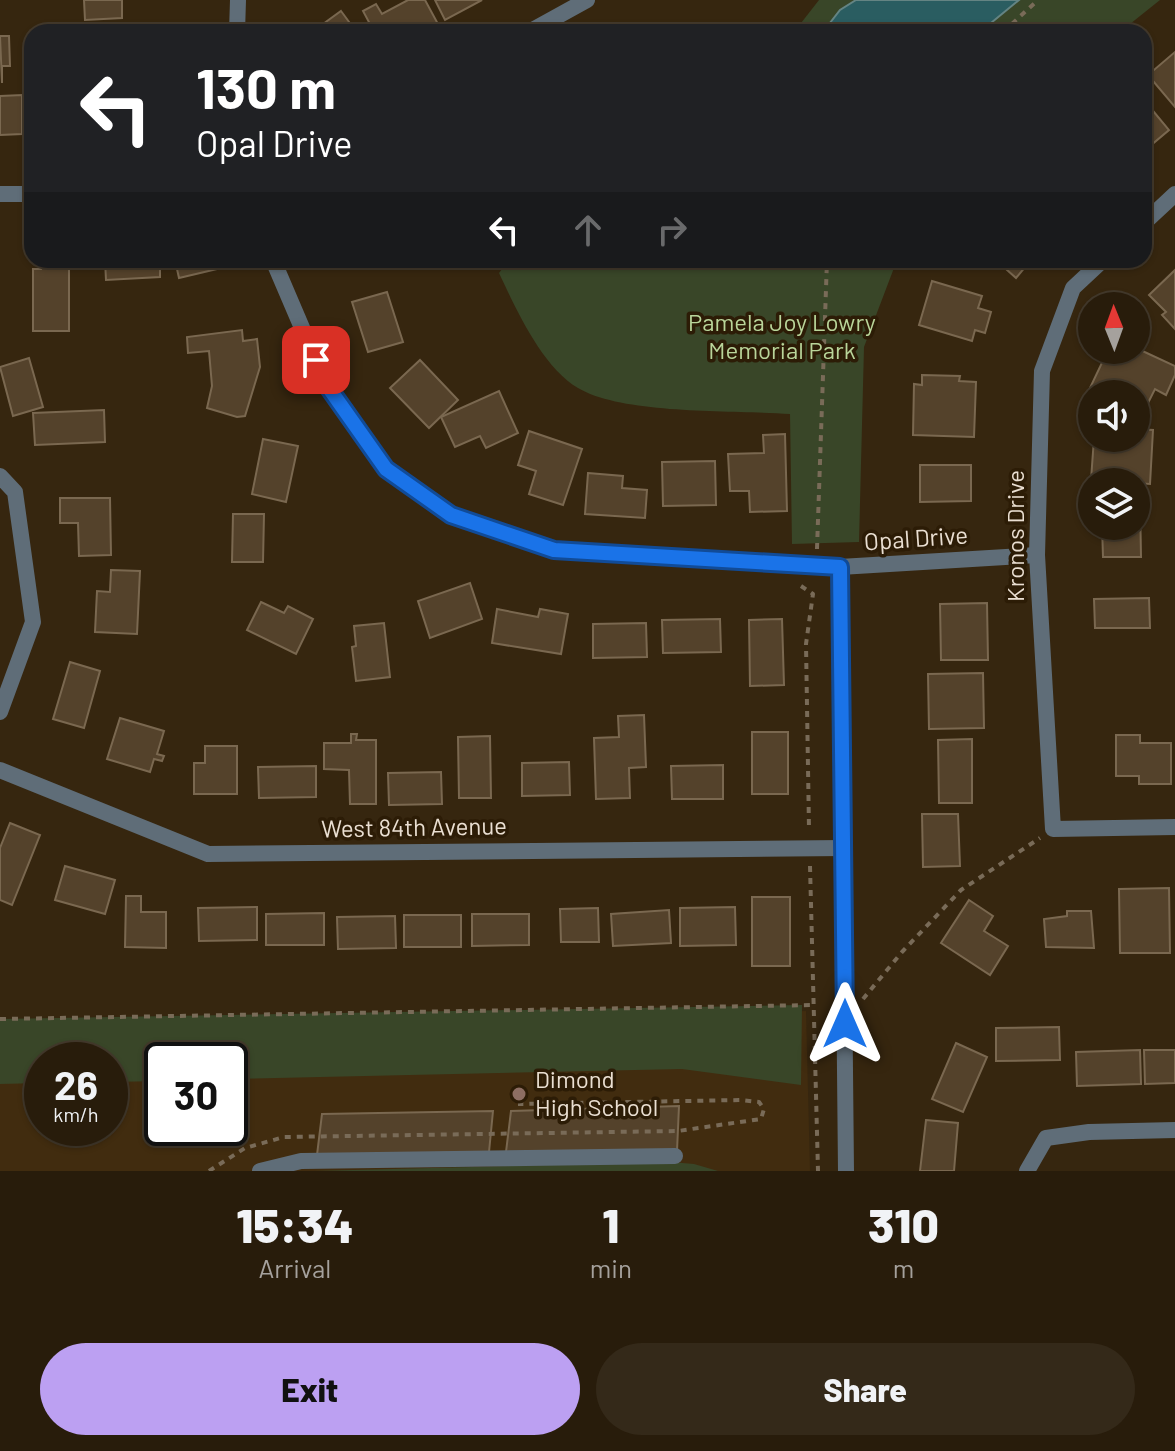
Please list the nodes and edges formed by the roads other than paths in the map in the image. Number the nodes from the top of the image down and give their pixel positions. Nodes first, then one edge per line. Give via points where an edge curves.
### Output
1 (238, 0) edge
2 (587, 0) edge
3 (237, 24) edge
4 (544, 24) edge
5 (0, 194) edge
6 (24, 194) edge
7 (1175, 194) edge
8 (1152, 216) edge
9 (276, 268) edge
10 (1094, 268) edge
11 (0, 476) edge
12 (1037, 555) junction
13 (840, 567) junction
14 (0, 712) edge
15 (0, 770) edge
16 (1175, 827) edge
17 (844, 848) junction
18 (1175, 1130) edge
19 (675, 1156) dead end
20 (260, 1171) edge
21 (846, 1171) edge
22 (1027, 1171) edge

1 - 3 street
2 - 4 street
5 - 6 street
7 - 8 street
9 - 13 street, Opal Drive via 326,384 386,469 451,515 554,550
10 - 12 street, Kronos Drive via 1073,288 1042,371
11 - 14 street via 15,492 33,622
12 - 13 street, Opal Drive
12 - 16 street, Kronos Drive via 1053,829
13 - 17 street
15 - 17 street, West 84th Avenue via 208,854
17 - 21 street
18 - 22 street via 1046,1138
19 - 20 street via 301,1161

